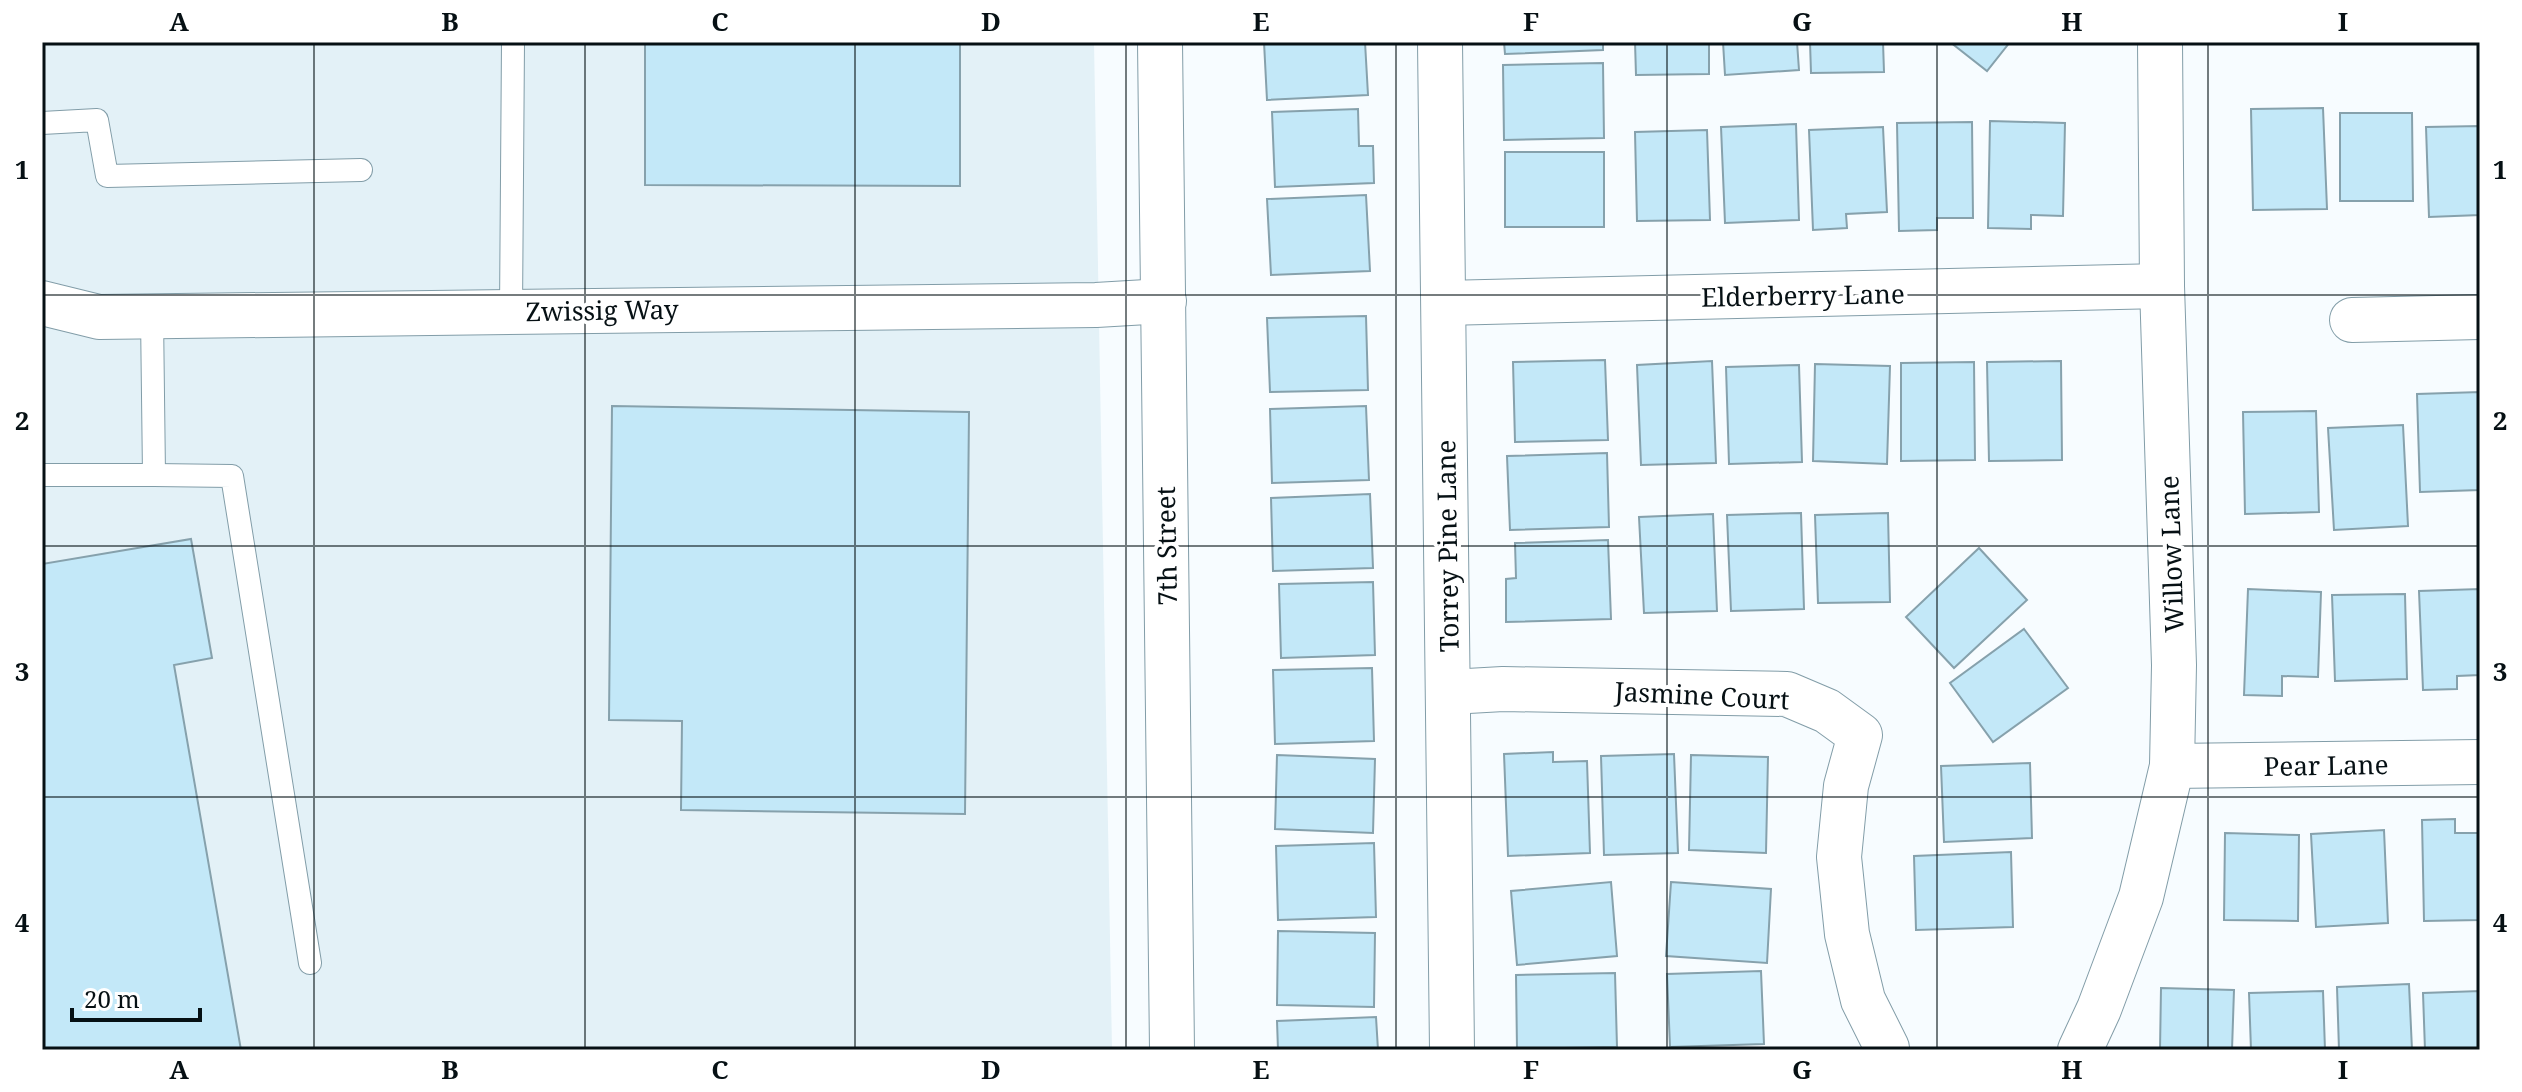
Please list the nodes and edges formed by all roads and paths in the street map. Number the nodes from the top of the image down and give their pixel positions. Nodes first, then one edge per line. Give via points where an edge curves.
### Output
1 (513, 42) edge
2 (1160, 42) edge
3 (1440, 42) edge
4 (2160, 42) edge
5 (42, 123) edge
6 (361, 170) dead end
7 (2162, 286) junction
8 (1164, 301) junction
9 (42, 303) edge
10 (1444, 303) junction
11 (511, 311) junction
12 (152, 316) junction
13 (2480, 317) edge
14 (2352, 320) dead end
15 (42, 475) edge
16 (154, 475) junction
17 (1450, 692) junction
18 (2480, 762) edge
19 (2172, 766) junction
20 (310, 963) dead end
21 (1887, 1048) dead end
22 (1172, 1050) edge
23 (1452, 1050) edge
24 (2080, 1050) edge

1 - 11 lane
2 - 8 street, 7th Street
3 - 10 street, Torrey Pine Lane
4 - 7 street, Willow Lane
5 - 6 lane via 97,120 107,176
7 - 10 street, Elderberry Lane
7 - 19 street, Willow Lane via 2174,665
8 - 11 street, Zwissig Way
8 - 22 street, 7th Street
9 - 12 street, Zwissig Way via 99,317
10 - 17 street, Torrey Pine Lane
11 - 12 street, Zwissig Way
12 - 16 lane
13 - 14 street
15 - 16 lane
16 - 20 lane via 232,476
17 - 21 street, Jasmine Court via 1787,694 1827,711 1860,735 1846,786 1839,857 1847,934 1863,1000
17 - 23 street, Torrey Pine Lane
18 - 19 street, Pear Lane
19 - 24 street, Willow Lane via 2141,897

